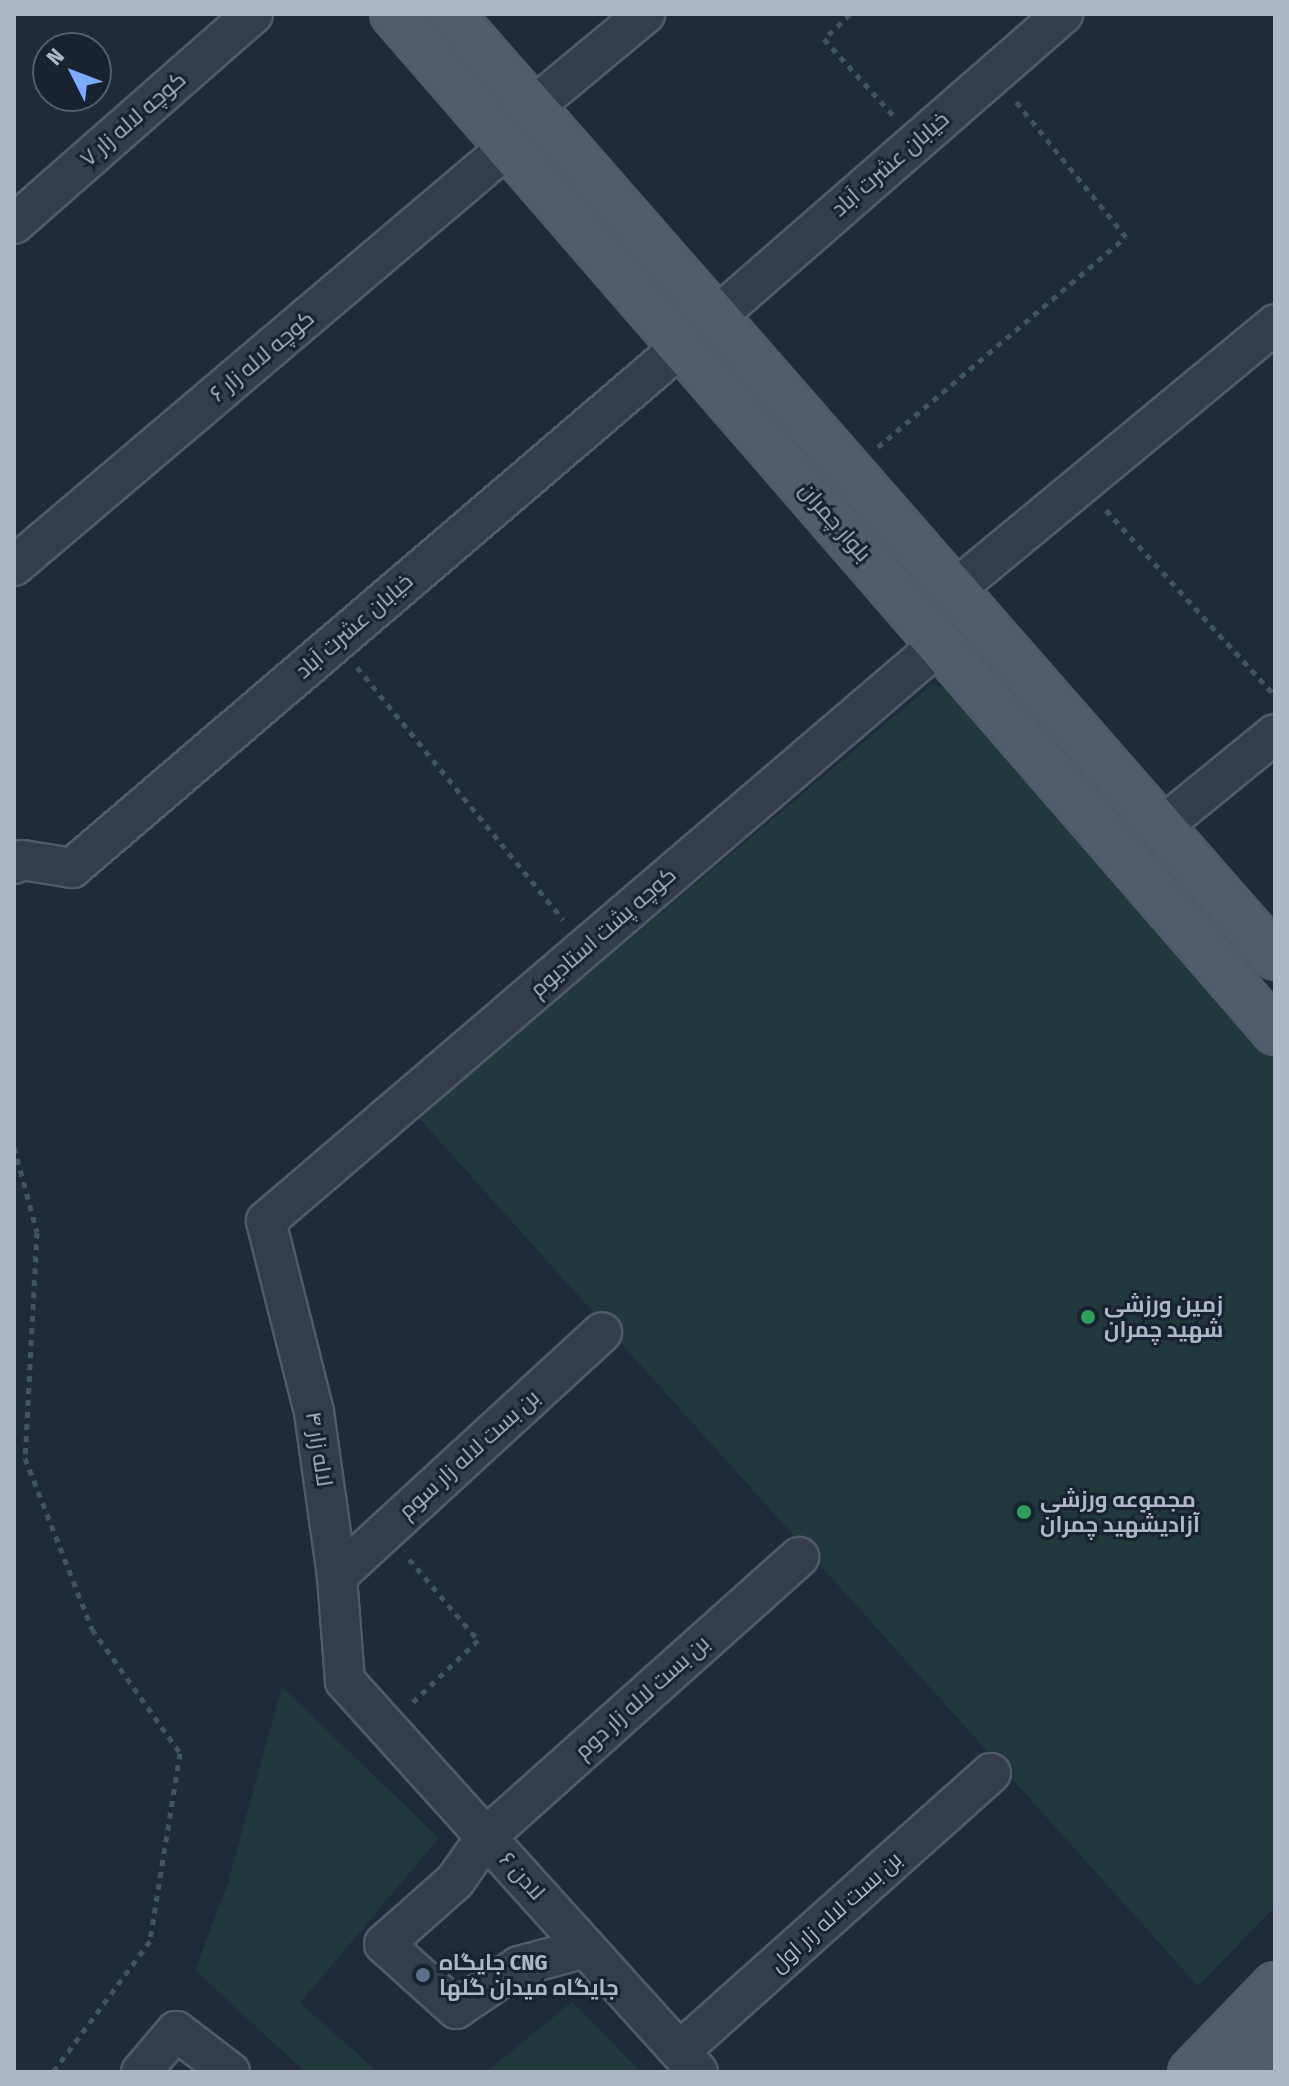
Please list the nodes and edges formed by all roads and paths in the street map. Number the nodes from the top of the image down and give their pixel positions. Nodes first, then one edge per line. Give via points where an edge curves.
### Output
1 (253, 14) edge
2 (393, 14) edge
3 (451, 14) edge
4 (645, 14) edge
5 (850, 14) edge
6 (1063, 14) edge
7 (993, 74) junction
8 (533, 107) junction
9 (915, 140) junction
10 (509, 146) junction
11 (14, 224) edge
12 (718, 315) junction
13 (1275, 324) edge
14 (682, 346) junction
15 (851, 470) junction
16 (1082, 484) junction
17 (14, 566) edge
18 (954, 590) junction
19 (336, 642) junction
20 (940, 644) junction
21 (1275, 696) edge
22 (1075, 727) junction
23 (1275, 734) edge
24 (1038, 759) junction
25 (1161, 827) junction
26 (14, 864) edge
27 (585, 948) junction
28 (1275, 957) edge
29 (1275, 1032) edge
30 (14, 1147) edge
31 (266, 1221) joint
32 (602, 1332) dead end
33 (385, 1531) junction
34 (799, 1557) dead end
35 (337, 1576) junction
36 (345, 1681) joint
37 (386, 1727) junction
38 (991, 1773) dead end
39 (486, 1837) junction
40 (586, 1948) junction
41 (1275, 1985) edge
42 (1275, 2034) edge
43 (689, 2061) edge
44 (53, 2072) edge
45 (141, 2072) edge
46 (230, 2072) edge
47 (1191, 2072) edge
48 (1238, 2072) edge

1 - 11 street, کوچه لاله زار ۷
2 - 10 main road, بلوار چمران
3 - 8 main road, بلوار چمران
4 - 8 street
5 - 9 path via 824,39
6 - 7 street, خیابان عشرت آباد
7 - 9 street, خیابان عشرت آباد
7 - 15 path via 1126,237
8 - 12 main road, بلوار چمران
9 - 12 street, خیابان عشرت آباد
10 - 14 main road, بلوار چمران
10 - 17 street, کوچه لاله زار ۶
12 - 14 main road
12 - 15 main road, بلوار چمران
13 - 16 street
14 - 19 street, خیابان عشرت آباد
14 - 20 main road, بلوار چمران
15 - 18 main road, بلوار چمران
16 - 18 street
16 - 21 path
18 - 22 main road, بلوار چمران
19 - 26 street, خیابان عشرت آباد via 72,868 22,860
19 - 27 path
20 - 24 main road, بلوار چمران
20 - 27 street, کوچه پشت استادیوم
22 - 24 main road
22 - 25 main road, بلوار چمران
23 - 25 street
24 - 29 main road, بلوار چمران
25 - 28 main road, بلوار چمران
27 - 31 street, کوچه پشت استادیوم
30 - 44 path via 37,1232 25,1458 92,1629 180,1753 150,1941
31 - 35 street, لاله زار ۴ via 314,1412
32 - 33 street, بن بست لاله زار سوم
33 - 35 street, بن بست لاله زار سوم
33 - 37 path via 478,1640
34 - 39 street, بن بست لاله زار دوم
35 - 36 street, لاله زار ۴
36 - 37 street, لادن ۶
37 - 39 street, لادن ۶
38 - 43 street, بن بست لاله زار اول
39 - 40 street, لادن ۶
39 - 40 street, بن بست لاله زار دوم via 455,1881 384,1944 456,2009 519,1966
40 - 43 street, لادن ۶
41 - 47 main road
42 - 48 main road
45 - 46 street via 176,2031

